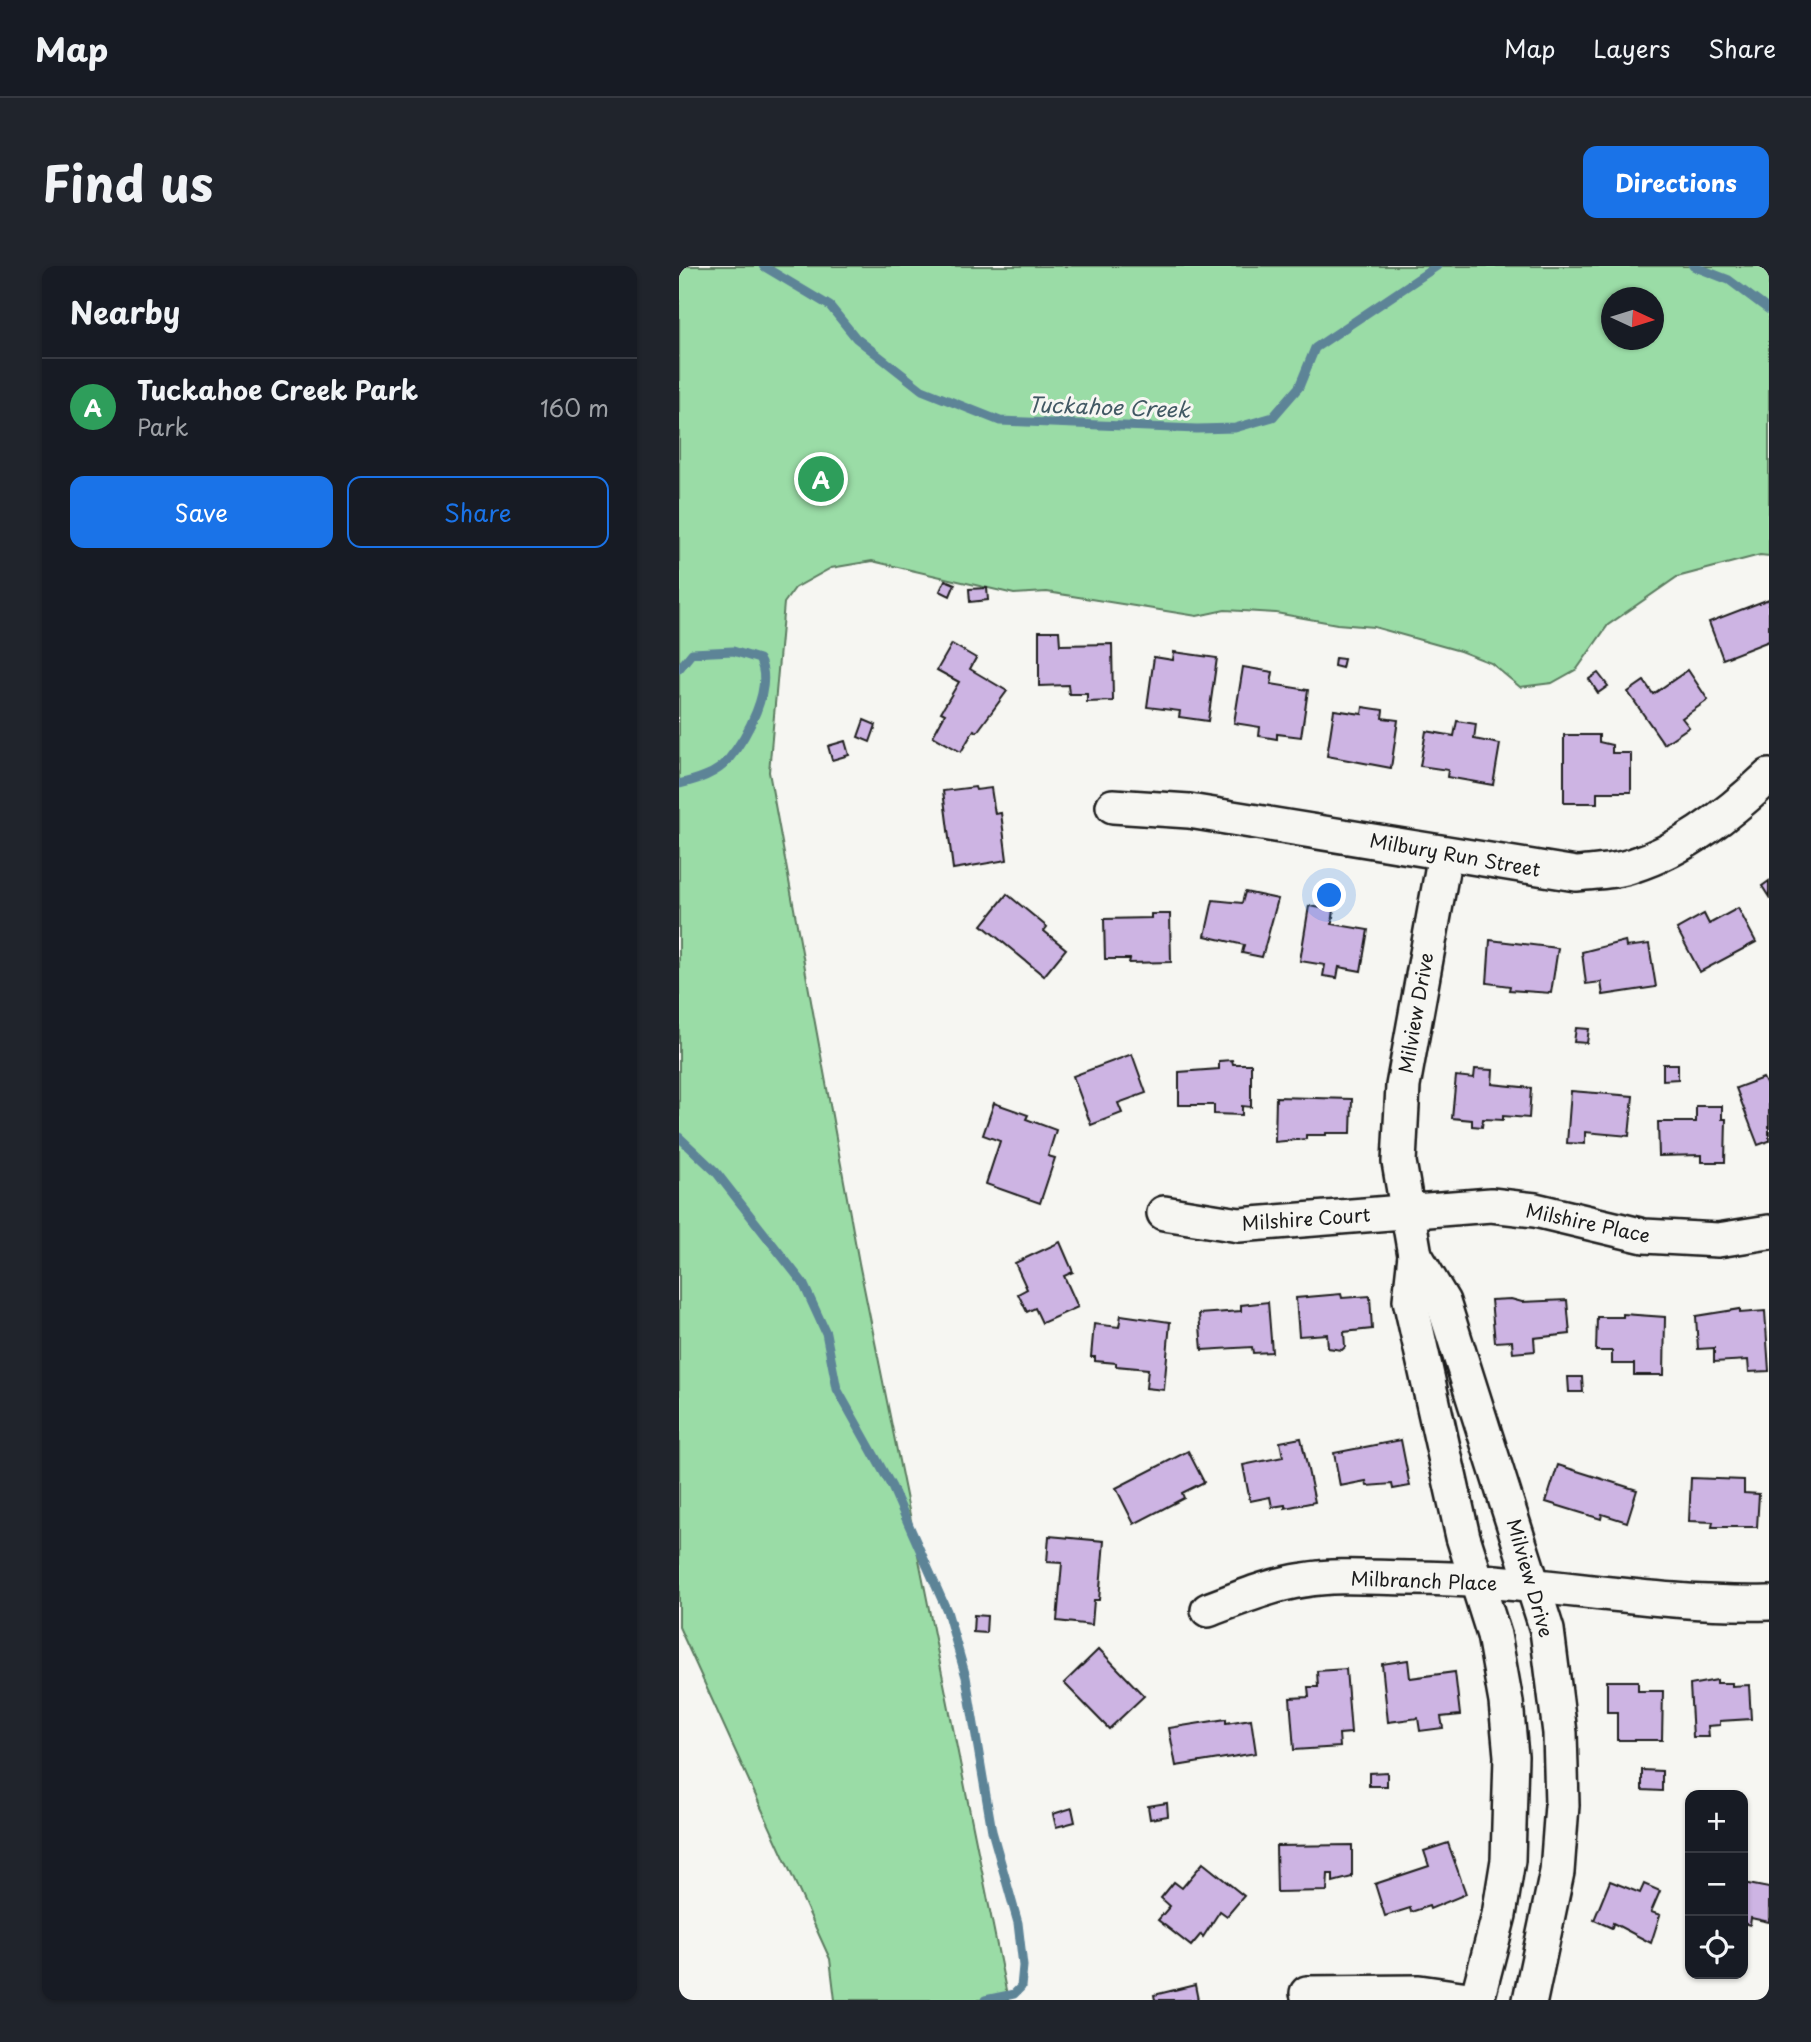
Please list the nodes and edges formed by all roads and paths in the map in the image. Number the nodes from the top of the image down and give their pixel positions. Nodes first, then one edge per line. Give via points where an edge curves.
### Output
1 (1769, 776) edge
2 (1113, 806) dead end
3 (1445, 854) junction
4 (1164, 1213) dead end
5 (1407, 1213) junction
6 (1769, 1231) edge
7 (1415, 1255) junction
8 (1477, 1581) junction
9 (1534, 1587) junction
10 (1769, 1603) edge
11 (1208, 1610) dead end
12 (1307, 1993) dead end
13 (1476, 2000) edge
14 (1530, 2000) edge

1 - 3 street, Milbury Run Street via 1690,839 1616,870 1576,874
2 - 3 street, Milbury Run Street via 1189,811
3 - 5 street, Milview Drive via 1403,1086 1399,1162
4 - 5 street, Milshire Court via 1238,1225
5 - 6 street, Milshire Place via 1492,1205 1535,1210 1644,1236 1718,1240
5 - 7 street, Milview Drive
7 - 8 street, Milview Drive via 1411,1300 1463,1537
7 - 9 street, Milview Drive via 1443,1302
8 - 9 street, Milbranch Place
8 - 11 street, Milbranch Place via 1382,1576 1307,1579 1269,1586
8 - 13 street, Milview Drive via 1494,1635 1506,1702 1511,1805 1499,1915
9 - 10 street, Milbranch Place via 1721,1604
9 - 14 street, Milview Drive via 1547,1630 1560,1733 1562,1805 1557,1872
12 - 13 street via 1419,1992

